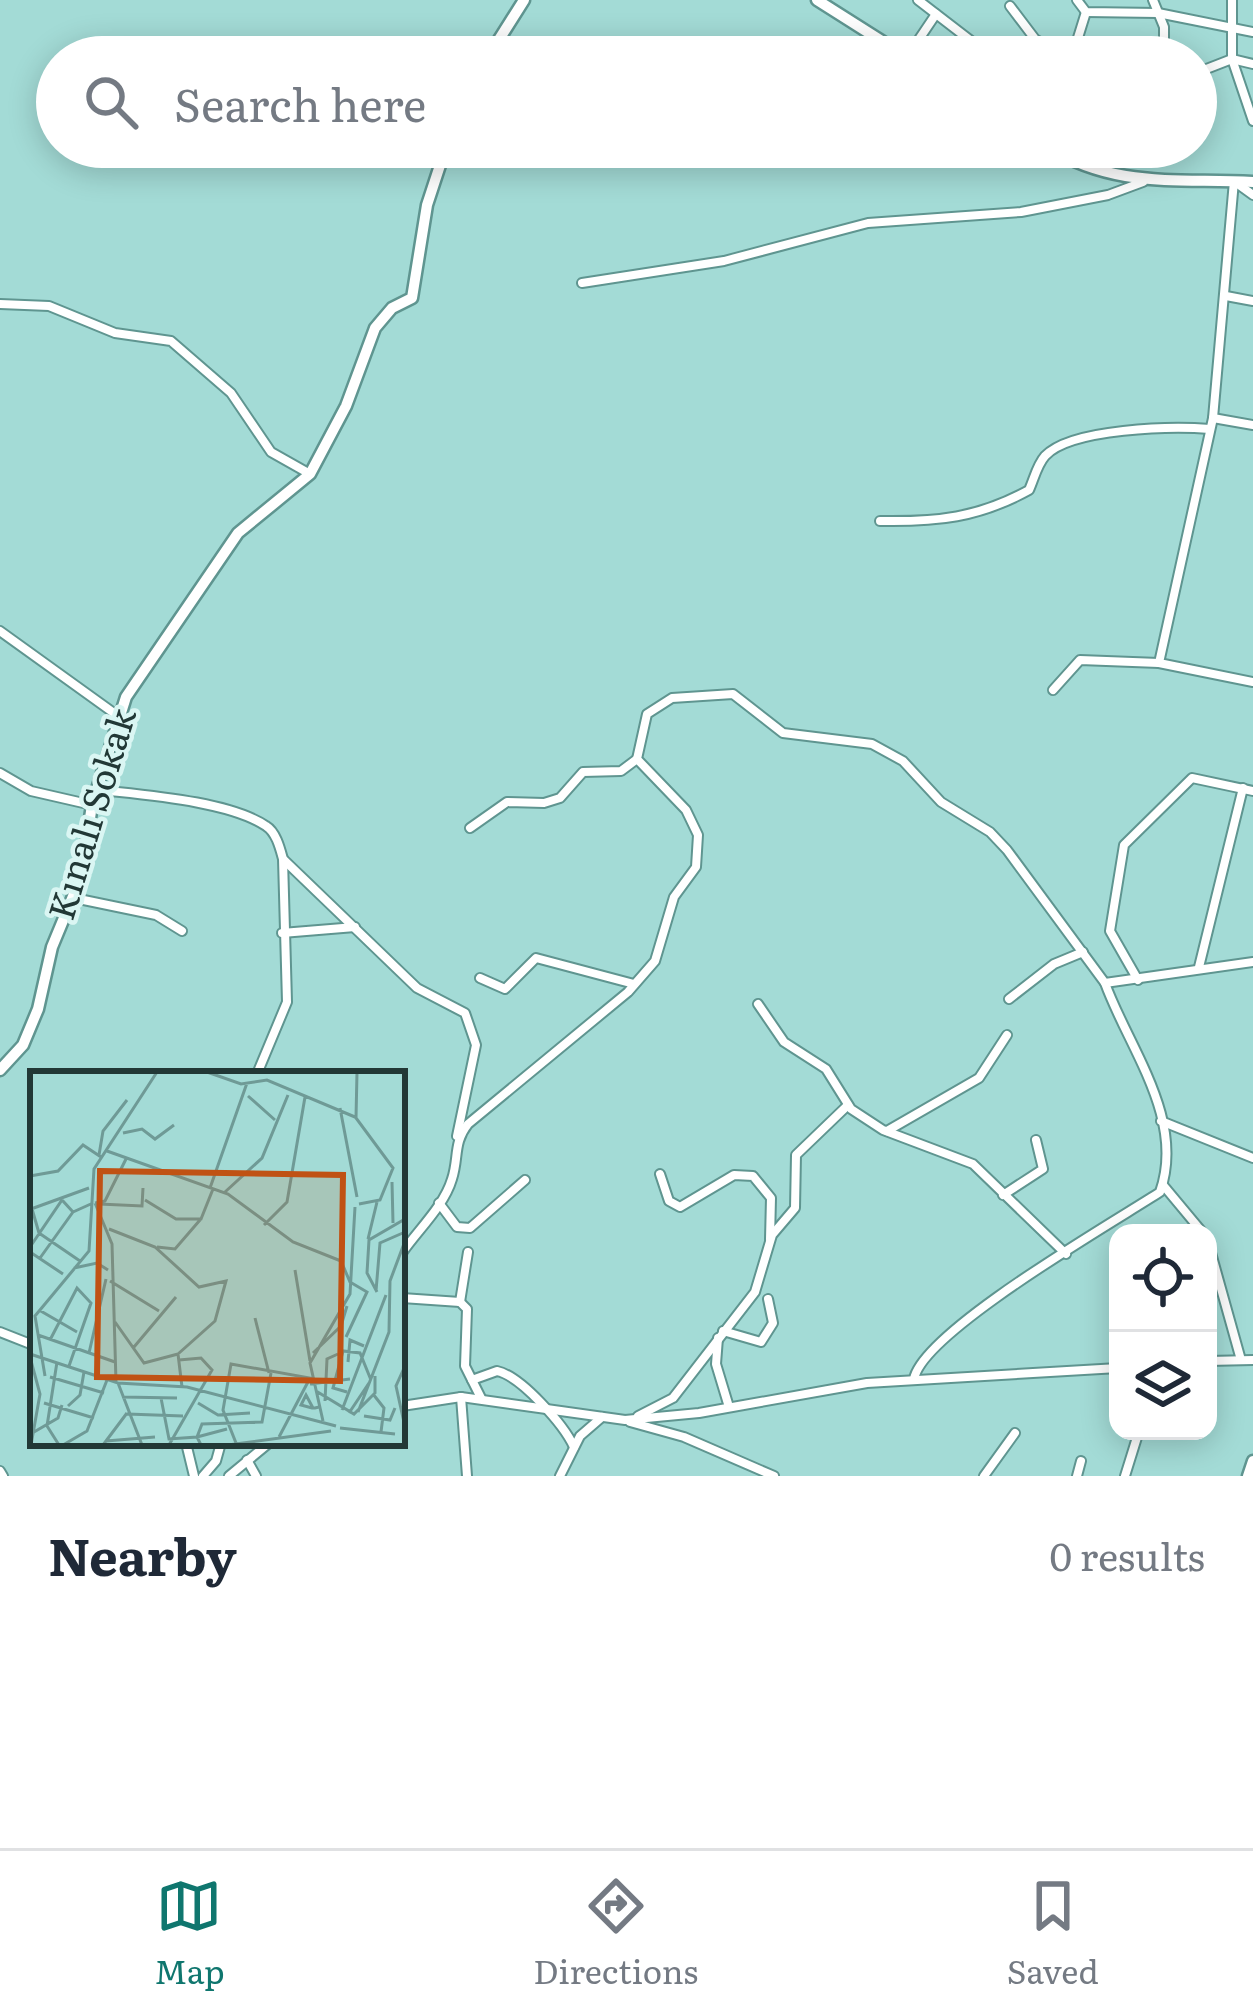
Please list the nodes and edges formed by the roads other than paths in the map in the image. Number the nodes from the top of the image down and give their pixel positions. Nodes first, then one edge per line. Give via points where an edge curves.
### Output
1 (524, 0) edge
2 (817, 0) edge
3 (918, 0) edge
4 (1077, 0) edge
5 (1153, 0) edge
6 (1232, 0) edge
7 (1010, 2) edge
8 (1086, 12) junction
9 (1158, 13) junction
10 (936, 14) junction
11 (1229, 26) junction
12 (1253, 32) edge
13 (501, 36) edge
14 (874, 36) edge
15 (921, 36) edge
16 (965, 36) edge
17 (1033, 36) edge
18 (1076, 36) edge
19 (1161, 36) edge
20 (1232, 59) junction
21 (1253, 64) edge
22 (1217, 65) edge
23 (1252, 117) edge
24 (439, 168) edge
25 (1092, 168) edge
26 (1234, 181) junction
27 (1144, 182) junction
28 (1253, 182) edge
29 (1253, 195) edge
30 (582, 283) dead end
31 (1226, 296) junction
32 (1253, 302) edge
33 (0, 304) edge
34 (1213, 418) junction
35 (1253, 425) edge
36 (1210, 429) junction
37 (310, 474) junction
38 (880, 521) dead end
39 (0, 631) edge
40 (1159, 663) junction
41 (1253, 682) edge
42 (1053, 691) dead end
43 (118, 716) junction
44 (637, 759) junction
45 (0, 773) edge
46 (1248, 789) edge
47 (100, 790) junction
48 (92, 805) junction
49 (470, 828) dead end
50 (283, 859) junction
51 (74, 898) junction
52 (355, 927) junction
53 (182, 931) dead end
54 (282, 933) junction
55 (1083, 952) junction
56 (1253, 962) edge
57 (1199, 967) junction
58 (481, 978) dead end
59 (1138, 980) junction
60 (1105, 983) junction
61 (635, 985) junction
62 (1010, 999) dead end
63 (758, 1004) dead end
64 (1007, 1035) dead end
65 (0, 1070) edge
66 (258, 1071) edge
67 (848, 1105) junction
68 (1160, 1120) junction
69 (887, 1131) junction
70 (458, 1138) junction
71 (1036, 1140) dead end
72 (1253, 1158) edge
73 (660, 1174) dead end
74 (525, 1180) dead end
75 (1163, 1185) junction
76 (1003, 1195) junction
77 (439, 1204) junction
78 (1196, 1224) edge
79 (770, 1240) junction
80 (405, 1248) edge
81 (468, 1252) dead end
82 (1066, 1254) junction
83 (1217, 1274) edge
84 (405, 1298) edge
85 (768, 1299) dead end
86 (460, 1302) junction
87 (0, 1332) edge
88 (720, 1334) junction
89 (30, 1345) edge
90 (1241, 1360) junction
91 (1253, 1360) edge
92 (1217, 1361) edge
93 (1109, 1368) edge
94 (914, 1379) junction
95 (472, 1380) junction
96 (461, 1397) junction
97 (482, 1400) junction
98 (405, 1406) edge
99 (540, 1406) junction
100 (729, 1407) junction
101 (602, 1417) junction
102 (625, 1420) junction
103 (1015, 1433) dead end
104 (1136, 1440) edge
105 (187, 1446) edge
106 (219, 1446) edge
107 (265, 1446) edge
108 (574, 1447) junction
109 (247, 1460) junction
110 (1081, 1461) dead end
111 (1253, 1461) edge
112 (199, 1476) edge
113 (229, 1476) edge
114 (256, 1476) edge
115 (467, 1476) edge
116 (560, 1476) edge
117 (774, 1476) edge
118 (984, 1476) edge
119 (1077, 1476) edge
120 (1125, 1476) edge
121 (1248, 1476) edge

1 - 13 street
2 - 14 street
3 - 10 street
4 - 8 street
5 - 9 street
6 - 11 street
7 - 17 street
8 - 9 street
8 - 18 street
9 - 11 street
9 - 19 street
10 - 15 street
10 - 16 street
11 - 12 street
11 - 20 street
20 - 21 street
20 - 22 street
20 - 23 street
24 - 37 street, Kınalı Sokak via 415,292 375,328
25 - 27 street
26 - 27 street
26 - 28 street
26 - 29 street
26 - 31 street
27 - 30 street via 1021,212 868,223 724,261
31 - 32 street
31 - 34 street
33 - 37 street via 49,306 115,333 171,341 231,393 271,452
34 - 35 street
34 - 36 street
36 - 38 street via 1169,427 1061,446 1043,458 1029,490 1000,504 952,522
36 - 40 street
37 - 43 street, Kınalı Sokak via 238,533
39 - 43 street
40 - 41 street
40 - 42 street via 1080,660
43 - 47 street, Kınalı Sokak
44 - 49 street via 621,771 583,772 554,800 497,805
44 - 55 street via 657,703 709,694 744,699 783,733 872,744 990,832
44 - 61 street via 686,810 698,836 696,867 674,897 655,961
45 - 48 street via 31,791
46 - 57 street
46 - 59 street via 1192,778 1124,845 1110,931
47 - 48 street, Kınalı Sokak
47 - 50 street via 268,826
48 - 51 street, Kınalı Sokak
50 - 52 street
50 - 54 street
51 - 53 street via 156,915
51 - 65 street, Kınalı Sokak via 26,1038
52 - 54 street
52 - 70 street via 417,988 458,1004 471,1023 476,1045
54 - 66 street via 287,1002
55 - 60 street
55 - 62 street
56 - 57 street
57 - 59 street
58 - 61 street via 505,989 536,958
59 - 60 street
60 - 68 street via 1148,1070
61 - 70 street
63 - 67 street via 784,1042 826,1069
64 - 69 street via 979,1078
67 - 69 street
67 - 79 street via 798,1150 795,1208
68 - 72 street
68 - 75 street
69 - 76 street via 973,1164
70 - 77 street via 454,1177
71 - 76 street via 1042,1169
73 - 79 street via 669,1202 680,1207 734,1175 753,1176 771,1198
74 - 77 street via 470,1228 457,1227
75 - 78 street
75 - 82 street
76 - 82 street
77 - 80 street
79 - 88 street via 760,1285
81 - 86 street
82 - 94 street via 978,1310 918,1364
83 - 90 street
84 - 86 street
85 - 88 street via 773,1323 761,1342
86 - 95 street
87 - 89 street
88 - 100 street via 716,1364
88 - 102 street via 674,1398
90 - 91 street
90 - 92 street
93 - 94 street
94 - 100 street
95 - 97 street
95 - 99 street via 506,1372
96 - 97 street
96 - 98 street
96 - 115 street
97 - 99 street
99 - 101 street
99 - 108 street
100 - 102 street
101 - 102 street
101 - 108 street
102 - 117 street
103 - 118 street
104 - 120 street
105 - 112 street
106 - 112 street
107 - 109 street
108 - 116 street
109 - 113 street
109 - 114 street
110 - 119 street
111 - 121 street

